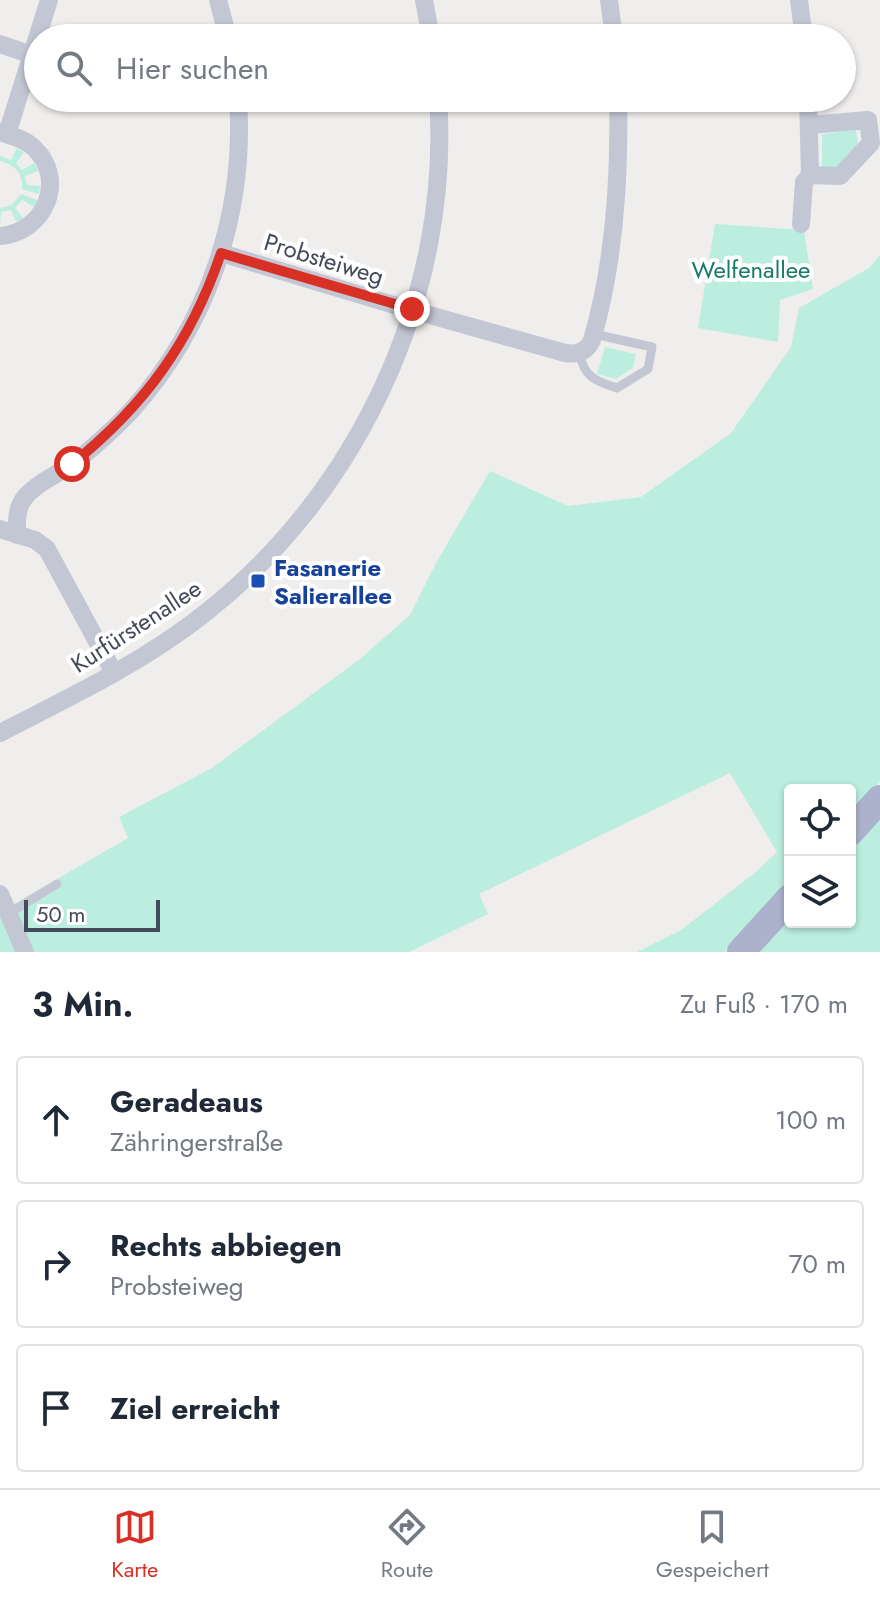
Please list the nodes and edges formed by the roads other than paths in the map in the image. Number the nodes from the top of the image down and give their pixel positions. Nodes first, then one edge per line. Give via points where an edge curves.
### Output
1 (49, 0) edge
2 (218, 0) edge
3 (424, 0) edge
4 (609, 0) edge
5 (799, 0) edge
6 (42, 24) edge
7 (224, 24) edge
8 (428, 24) edge
9 (612, 24) edge
10 (802, 24) edge
11 (0, 44) edge
12 (24, 52) edge
13 (24, 77) edge
14 (238, 112) edge
15 (438, 112) edge
16 (618, 112) edge
17 (809, 112) edge
18 (810, 125) junction
19 (4, 133) edge
20 (810, 175) junction
21 (801, 224) dead end
22 (0, 236) edge
23 (221, 253) junction
24 (412, 309) junction
25 (594, 334) junction
26 (580, 353) junction
27 (8, 532) edge
28 (114, 673) junction
29 (0, 733) edge
30 (880, 799) edge
31 (856, 825) edge
32 (57, 884) dead end
33 (0, 894) edge
34 (784, 905) edge
35 (8, 914) junction
36 (25, 952) edge
37 (741, 952) edge

1 - 6 street
2 - 7 street
3 - 8 street
4 - 9 street
5 - 10 street
11 - 12 street
13 - 19 street
14 - 23 street via 236,181
15 - 24 street, Kurfürstenallee via 434,208
16 - 25 street via 615,220
17 - 18 street
18 - 20 street
18 - 20 street via 868,120 871,143 840,176
19 - 22 street via 40,154 50,192 35,222
20 - 21 street via 804,182
23 - 24 street, Probsteiweg
23 - 27 street via 194,320 160,375 115,427 25,497
24 - 26 street
24 - 28 street, Kurfürstenallee via 368,417 299,521 216,605
25 - 26 street
25 - 26 lane via 652,347 648,369 617,388 592,380 581,366
27 - 28 street via 40,543 51,554
28 - 29 street, Kurfürstenallee
30 - 31 main road
32 - 35 lane
33 - 35 street
34 - 37 main road
35 - 36 street

